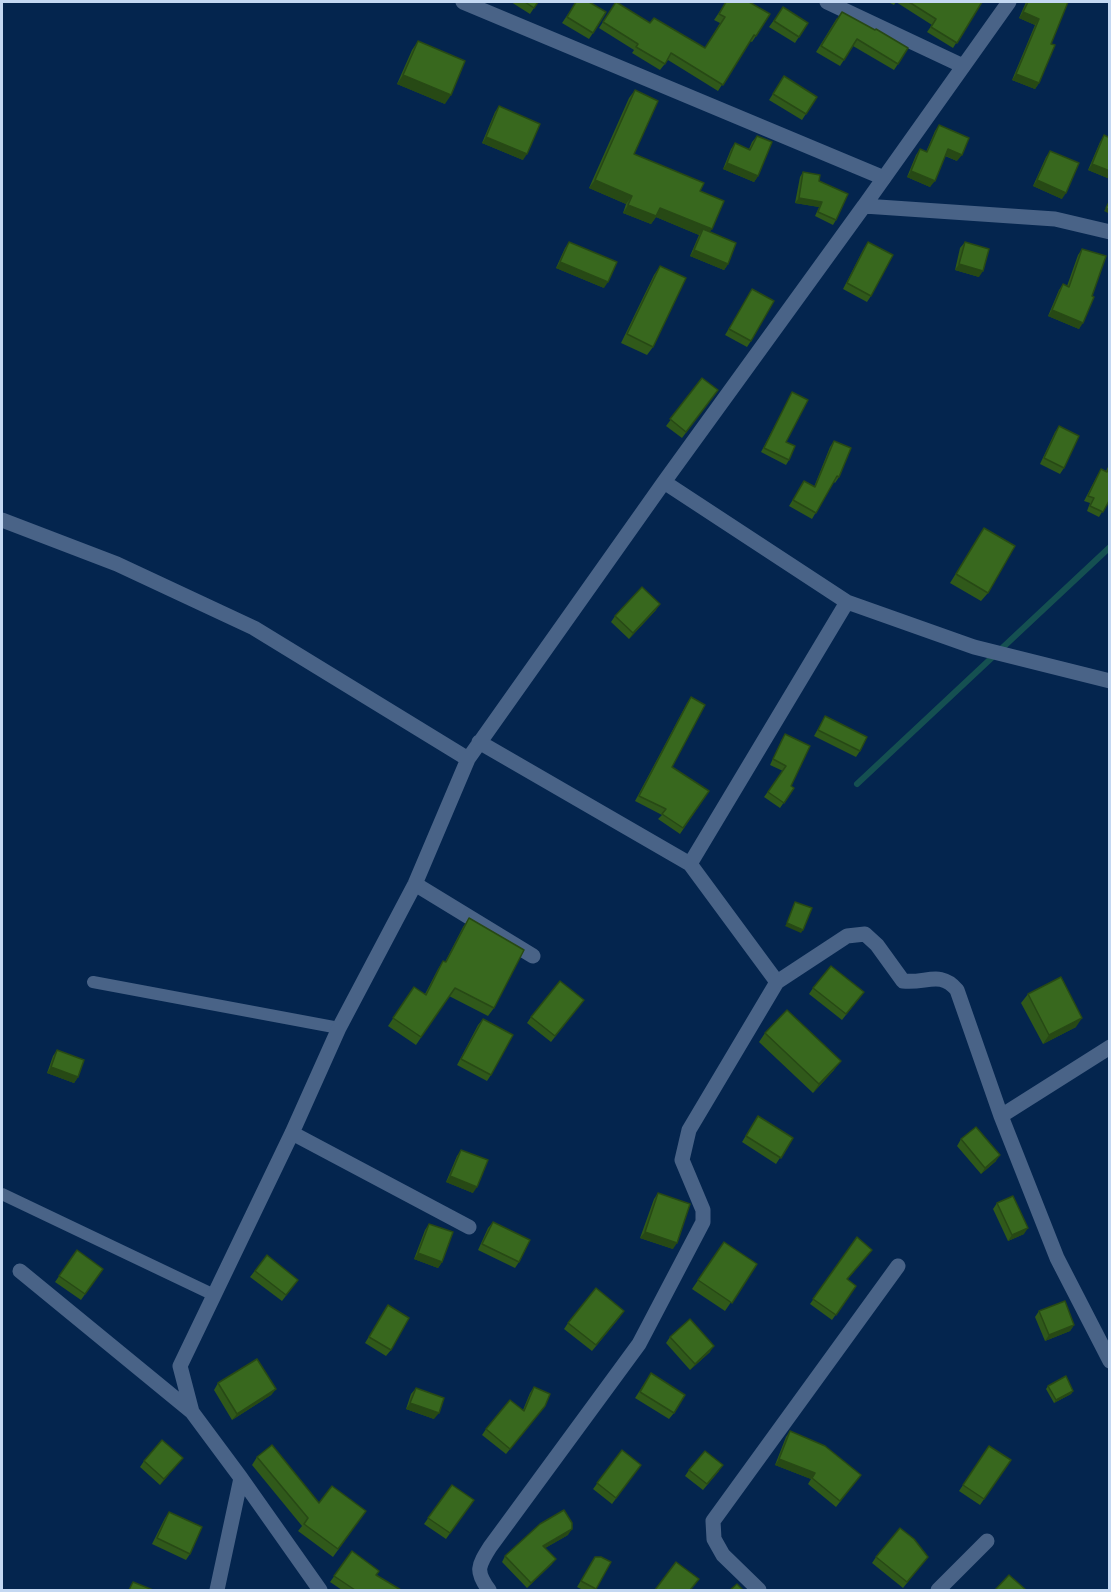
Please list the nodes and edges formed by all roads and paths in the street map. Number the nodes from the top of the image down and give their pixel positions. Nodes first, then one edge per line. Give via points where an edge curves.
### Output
1 (463, 2) edge
2 (827, 2) edge
3 (1009, 2) edge
4 (963, 66) junction
5 (884, 178) junction
6 (864, 206) junction
7 (1110, 232) edge
8 (664, 482) junction
9 (2, 519) edge
10 (847, 602) junction
11 (1110, 681) edge
12 (479, 742) junction
13 (468, 759) junction
14 (690, 864) junction
15 (415, 884) junction
16 (532, 956) dead end
17 (93, 982) dead end
18 (777, 982) junction
19 (339, 1028) junction
20 (1110, 1047) edge
21 (1001, 1116) junction
22 (292, 1133) junction
23 (2, 1194) edge
24 (469, 1227) dead end
25 (898, 1266) dead end
26 (20, 1271) dead end
27 (214, 1295) junction
28 (1110, 1361) edge
29 (192, 1412) junction
30 (241, 1478) junction
31 (987, 1541) dead end
32 (217, 1590) edge
33 (320, 1590) edge
34 (489, 1590) edge
35 (759, 1590) edge
36 (938, 1590) edge

1 - 5 street
2 - 4 street
3 - 4 street
4 - 5 street
5 - 6 street
6 - 7 street via 1055,219
6 - 8 street
8 - 10 street
8 - 12 street
9 - 13 street via 117,564 254,628
10 - 11 street via 974,647
10 - 14 street
12 - 13 street
12 - 14 street
13 - 15 street
14 - 18 street
15 - 16 street
15 - 19 street
17 - 19 lane
18 - 21 street via 847,936 865,934 903,981 949,980 957,990
18 - 34 street via 689,1130 682,1160 703,1210 703,1222 639,1344 479,1564 481,1579
19 - 22 street
20 - 21 street
21 - 28 street via 1057,1258
22 - 24 street
22 - 27 street
23 - 27 lane
25 - 35 street via 713,1521 714,1539 723,1555
26 - 29 street
27 - 29 street via 180,1366
29 - 30 street
30 - 32 street
30 - 33 street
31 - 36 street

